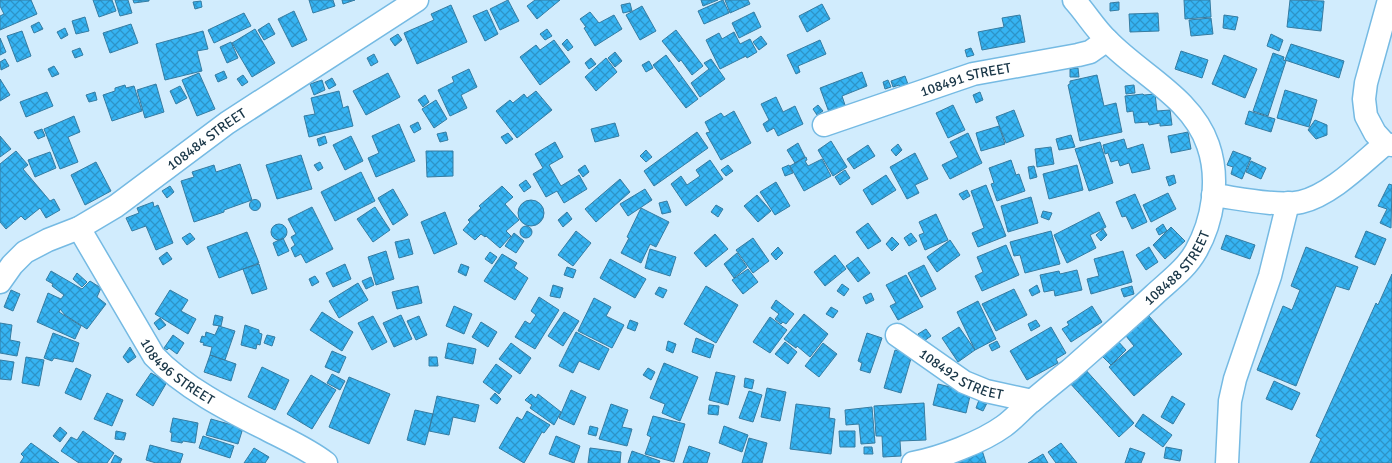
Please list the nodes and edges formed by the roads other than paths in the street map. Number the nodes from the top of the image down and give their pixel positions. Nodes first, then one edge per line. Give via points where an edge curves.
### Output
1 (417, 0) edge
2 (1074, 0) edge
3 (1389, 0) edge
4 (1106, 40) junction
5 (824, 125) dead end
6 (1389, 144) edge
7 (1214, 195) junction
8 (1288, 203) junction
9 (79, 228) junction
10 (0, 282) edge
11 (897, 335) dead end
12 (1032, 401) junction
13 (326, 463) edge
14 (913, 463) edge
15 (1227, 463) edge

1 - 9 street, 108484 STREET via 227,123 116,206
2 - 4 street, 108488 STREET
3 - 6 street via 1364,99 1366,116 1375,133
4 - 5 street, 108491 STREET via 1078,56 973,74
4 - 7 street, 108488 STREET via 1192,115 1201,128 1211,156
6 - 8 street via 1326,192
7 - 8 street
7 - 12 street, 108488 STREET via 1203,236 1184,268
8 - 15 street via 1270,276 1235,379 1230,402
9 - 10 street, 108484 STREET via 25,252
9 - 13 street, 108496 STREET via 154,356 163,365 230,411 300,446
11 - 12 street, 108492 STREET via 964,382 986,391
12 - 14 street, 108488 STREET via 1003,427 985,437

